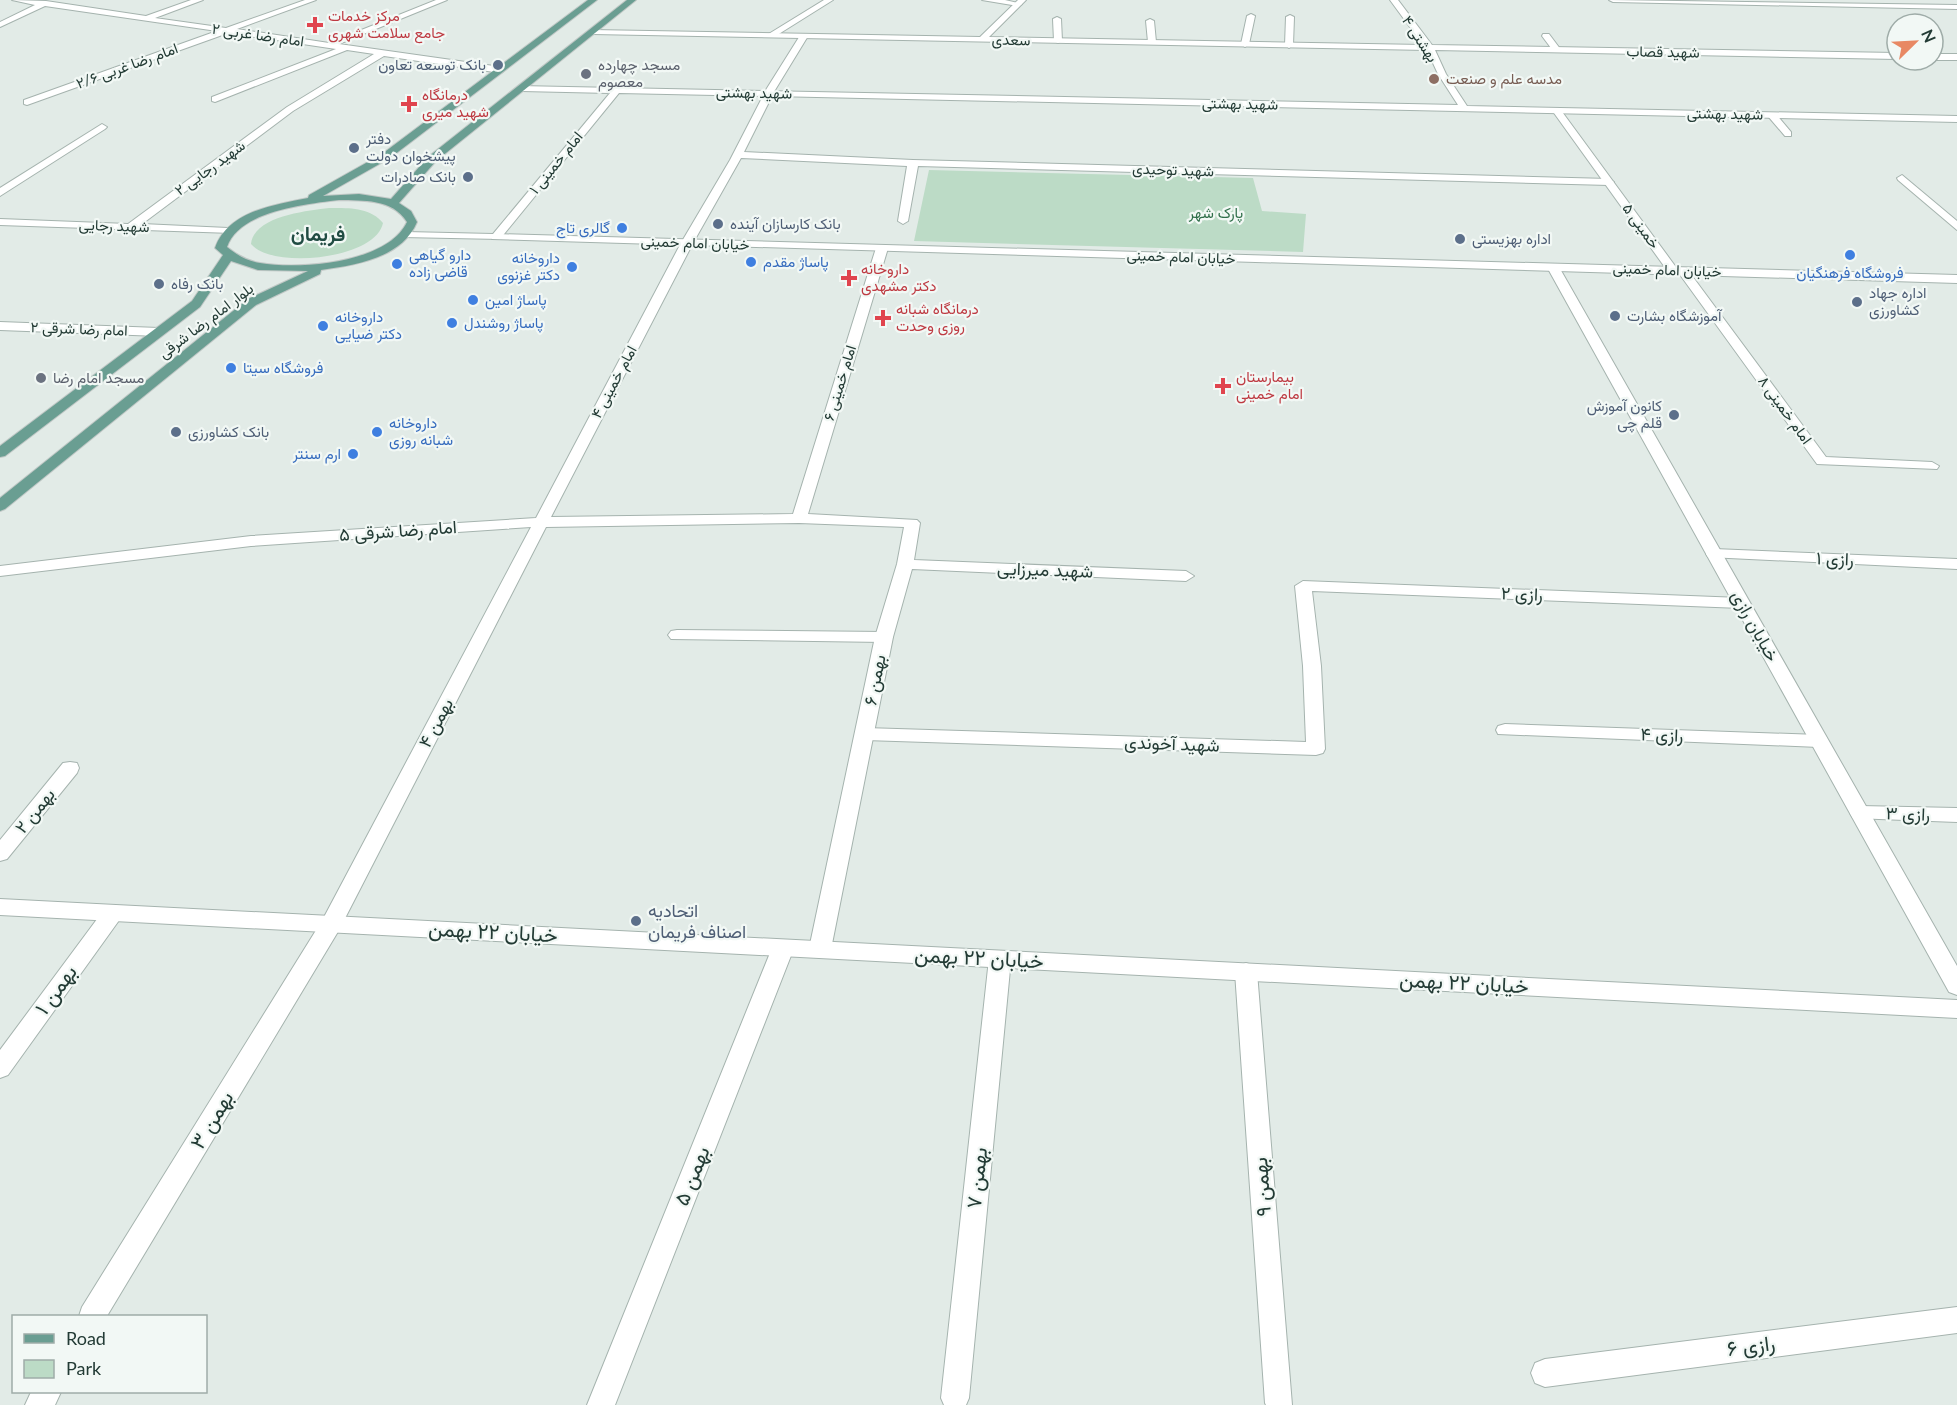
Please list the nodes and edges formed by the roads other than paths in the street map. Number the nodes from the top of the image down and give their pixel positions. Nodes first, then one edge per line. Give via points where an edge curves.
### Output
1 (16, 0) edge
2 (56, 0) edge
3 (199, 0) edge
4 (312, 0) edge
5 (443, 0) edge
6 (593, 0) edge
7 (632, 0) edge
8 (829, 0) edge
9 (986, 0) edge
10 (1394, 0) edge
11 (1613, 0) edge
12 (1020, 2) edge
13 (44, 4) junction
14 (1957, 7) edge
15 (1251, 16) dead end
16 (1290, 17) dead end
17 (145, 19) junction
18 (1057, 19) dead end
19 (1150, 21) dead end
20 (0, 25) edge
21 (227, 30) junction
22 (592, 32) junction
23 (771, 35) junction
24 (804, 36) junction
25 (1546, 36) dead end
26 (982, 39) junction
27 (1058, 40) junction
28 (1152, 42) junction
29 (1245, 44) junction
30 (330, 45) junction
31 (1289, 45) junction
32 (347, 48) junction
33 (1430, 48) junction
34 (1557, 50) junction
35 (382, 53) junction
36 (1885, 56) edge
37 (501, 70) junction
38 (522, 88) junction
39 (617, 90) junction
40 (769, 93) junction
41 (215, 99) dead end
42 (27, 102) dead end
43 (1464, 108) junction
44 (1557, 111) junction
45 (1772, 115) junction
46 (1957, 119) edge
47 (102, 127) dead end
48 (1788, 134) dead end
49 (737, 155) junction
50 (913, 163) junction
51 (1902, 178) dead end
52 (1609, 182) junction
53 (0, 194) edge
54 (306, 201) junction
55 (393, 203) junction
56 (903, 221) dead end
57 (0, 222) edge
58 (131, 227) junction
59 (1957, 227) edge
60 (228, 231) junction
61 (406, 235) junction
62 (495, 237) junction
63 (687, 243) junction
64 (882, 248) junction
65 (228, 257) junction
66 (328, 266) junction
67 (1552, 267) junction
68 (1678, 271) junction
69 (1957, 279) edge
70 (0, 326) edge
71 (159, 333) junction
72 (4, 447) edge
73 (1932, 466) dead end
74 (0, 506) edge
75 (798, 518) junction
76 (541, 522) junction
77 (1714, 554) junction
78 (905, 564) junction
79 (1957, 564) edge
80 (0, 571) edge
81 (1186, 576) dead end
82 (1303, 586) joint
83 (1741, 603) junction
84 (677, 635) dead end
85 (884, 637) junction
86 (1505, 730) dead end
87 (865, 734) junction
88 (1819, 741) junction
89 (70, 768) dead end
90 (1860, 813) junction
91 (1957, 815) edge
92 (0, 854) edge
93 (0, 907) edge
94 (113, 913) junction
95 (331, 924) junction
96 (783, 948) junction
97 (820, 949) junction
98 (999, 959) junction
99 (1246, 972) junction
100 (1957, 986) edge
101 (1957, 1009) edge
102 (0, 1068) edge
103 (93, 1315) edge
104 (1957, 1320) edge
105 (1545, 1373) dead end
106 (955, 1398) dead end
107 (1279, 1403) dead end
108 (601, 1405) edge

1 - 13 street, امام رضا غربی ۲
2 - 13 street
3 - 17 street
4 - 21 street, امام رضا غربی ۲/۶
5 - 30 street
6 - 37 main road
7 - 22 main road
8 - 23 street
9 - 12 street
10 - 33 street, بهشتی ۴
11 - 14 street
12 - 26 street
13 - 17 street, امام رضا غربی ۲
13 - 20 street
15 - 29 street
16 - 31 street
17 - 21 street, امام رضا غربی ۲
18 - 27 street
19 - 28 street
21 - 30 street, امام رضا غربی ۲
21 - 42 street, امام رضا غربی ۲/۶
22 - 23 street, سعدی
22 - 38 main road
23 - 24 street, سعدی
24 - 26 street, سعدی
24 - 40 street, امام خمینی ۴
25 - 34 street
26 - 27 street, سعدی
27 - 28 street, سعدی
28 - 29 street, سعدی
29 - 31 street, سعدی
30 - 32 street, امام رضا غربی ۲
31 - 33 street, سعدی
32 - 35 street, امام رضا غربی ۲
32 - 41 street
33 - 34 street, شهید قصاب
33 - 43 street, بهشتی ۴
34 - 36 street, شهید قصاب
35 - 37 street, امام رضا غربی ۲
35 - 58 street, شهید رجایی ۲ via 290,109
37 - 54 main road via 386,156
38 - 39 street, شهید بهشتی
38 - 55 main road via 432,159
39 - 40 street, شهید بهشتی
39 - 62 street, امام خمینی ۱
40 - 43 street, شهید بهشتی
40 - 49 street, امام خمینی ۴
43 - 44 street, شهید بهشتی
44 - 45 street, شهید بهشتی
44 - 52 street, خمینی ۵
45 - 46 street, شهید بهشتی
45 - 48 street
47 - 53 street
49 - 50 street, شهید توحیدی
49 - 63 street, امام خمینی ۴
50 - 52 street, شهید توحیدی
50 - 56 street
51 - 59 street
52 - 68 street, خمینی ۵
54 - 55 main road via 339,197
54 - 60 main road via 275,207
55 - 61 main road via 408,212 412,222
57 - 58 street, شهید رجایی
58 - 60 street, شهید رجایی
60 - 65 main road via 220,248
61 - 62 street, خیابان امام خمینی
61 - 66 main road via 362,258
62 - 63 street, خیابان امام خمینی
63 - 64 street, خیابان امام خمینی
63 - 76 street, امام خمینی ۴
64 - 67 street, خیابان امام خمینی
64 - 75 street, امام خمینی ۶
65 - 66 main road via 244,265 268,269
65 - 71 main road, بلوار امام رضا شرقی via 196,304
66 - 74 main road, بلوار امام رضا شرقی via 252,302
67 - 68 street, خیابان امام خمینی
67 - 77 street, خیابان رازی
68 - 69 street, خیابان امام خمینی
68 - 73 street, امام خمینی ۸ via 1822,461
70 - 71 street, امام رضا شرقی ۲
71 - 72 main road, بلوار امام رضا شرقی
75 - 76 street, امام رضا شرقی ۵
75 - 78 street, بهمن ۶ via 912,523
76 - 80 street, امام رضا شرقی ۵ via 251,541
76 - 95 street, بهمن ۴
77 - 79 street, رازی ۱
77 - 83 street, خیابان رازی
78 - 81 street, شهید میرزایی
78 - 85 street, بهمن ۶
82 - 83 street, رازی ۲
82 - 87 street, شهید آخوندی via 1316,749
83 - 88 street, خیابان رازی
84 - 85 street
85 - 87 street, بهمن ۶
86 - 88 street, رازی ۴
87 - 97 street, بهمن ۶
88 - 90 street, خیابان رازی
89 - 92 street, بهمن ۲
90 - 91 street, رازی ۳
90 - 100 street, خیابان رازی
93 - 94 street, خیابان ۲۲ بهمن
94 - 95 street, خیابان ۲۲ بهمن
94 - 102 street, بهمن ۱
95 - 96 street, خیابان ۲۲ بهمن
95 - 103 street, بهمن ۳
96 - 97 street, خیابان ۲۲ بهمن
96 - 108 street, بهمن ۵
97 - 98 street, خیابان ۲۲ بهمن
98 - 99 street, خیابان ۲۲ بهمن
98 - 106 street, بهمن ۷
99 - 101 street, خیابان ۲۲ بهمن
99 - 107 street, بهمن ۹
104 - 105 street, رازی ۶

